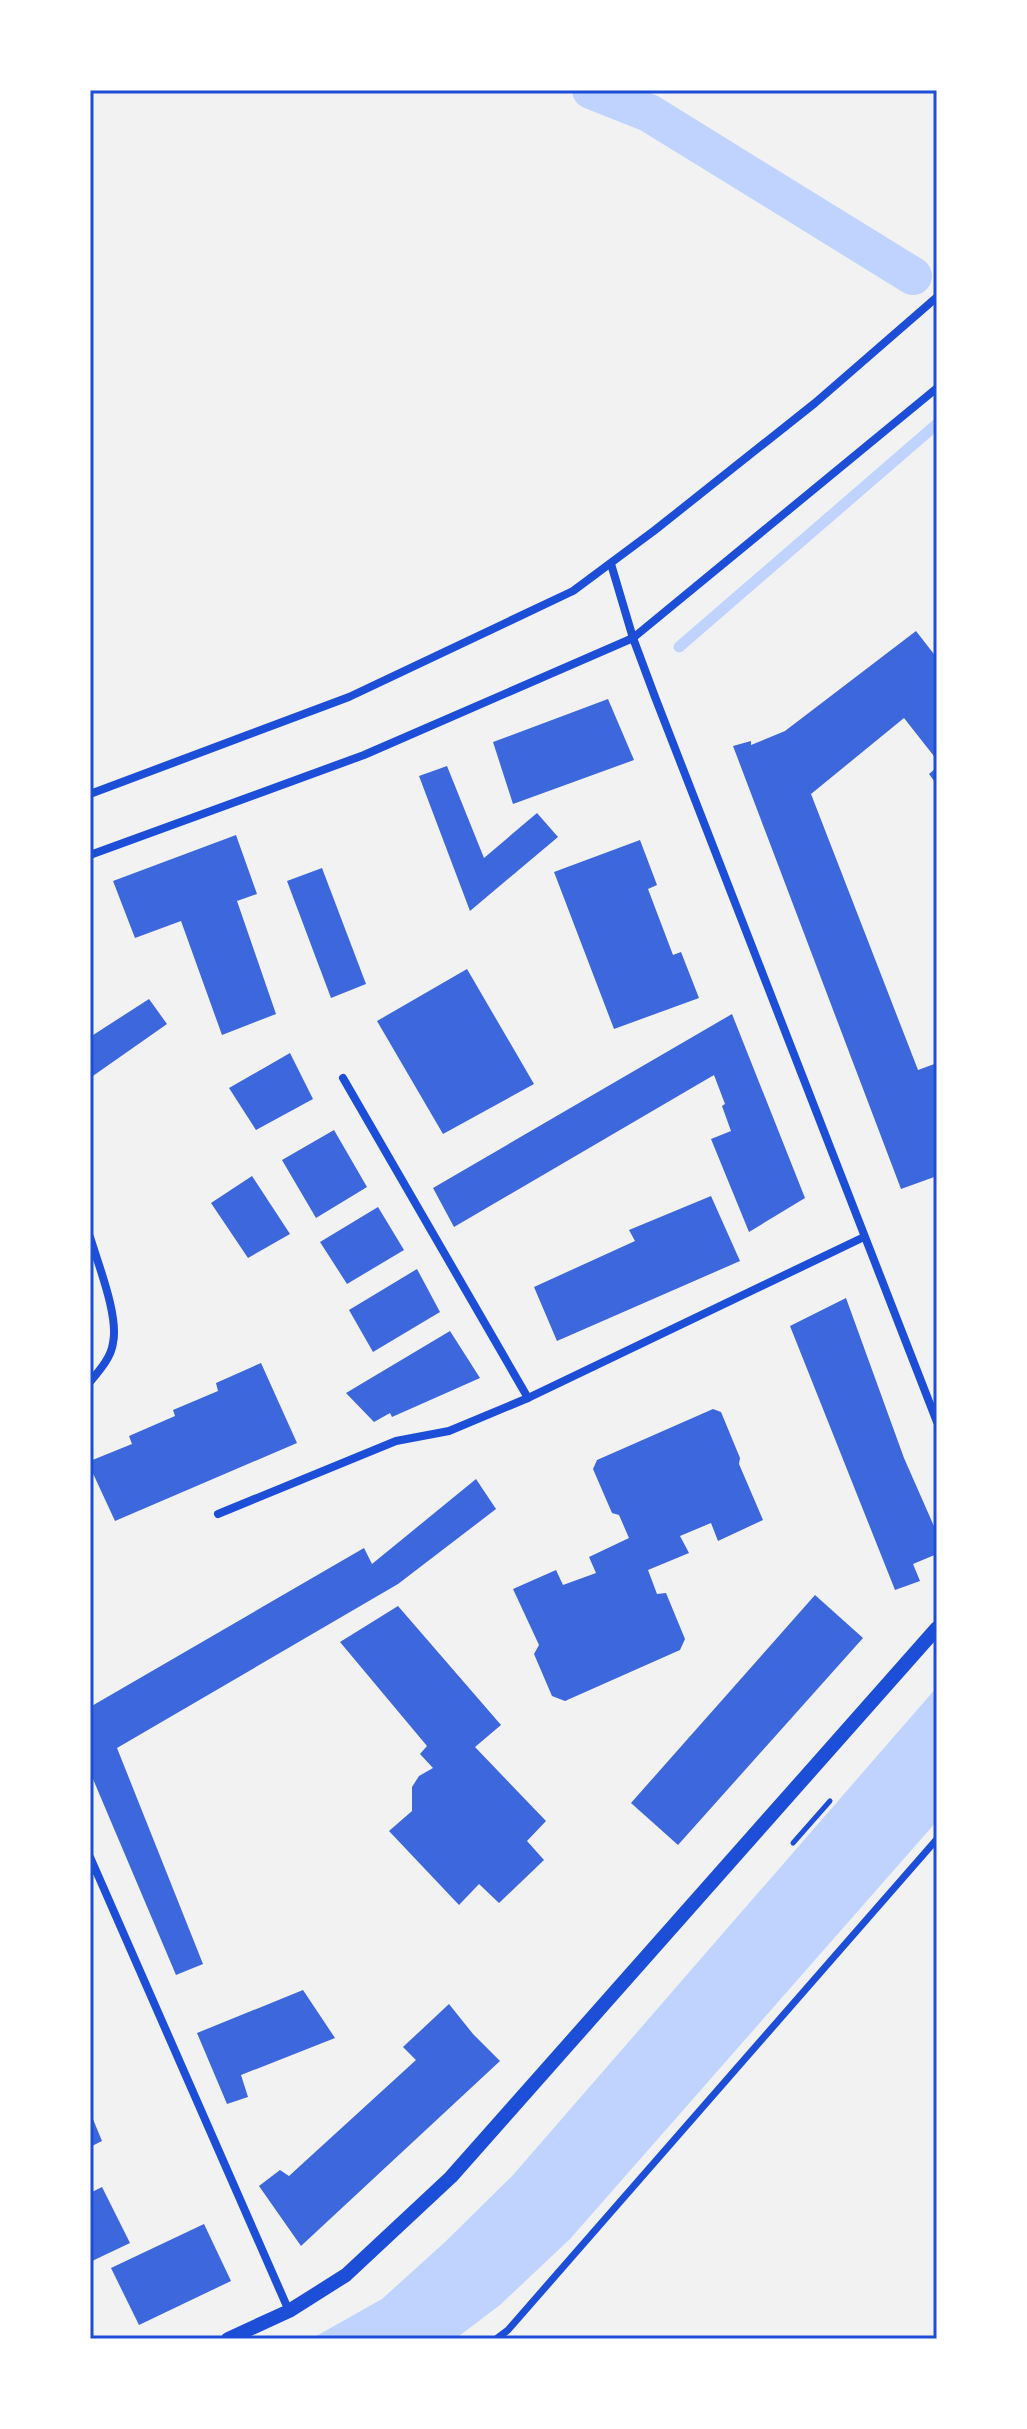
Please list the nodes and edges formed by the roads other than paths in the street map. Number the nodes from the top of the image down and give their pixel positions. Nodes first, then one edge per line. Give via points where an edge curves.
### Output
1 (937, 297) edge
2 (937, 388) edge
3 (611, 564) junction
4 (633, 638) junction
5 (90, 794) edge
6 (90, 855) edge
7 (343, 1078) dead end
8 (90, 1237) edge
9 (864, 1237) junction
10 (90, 1382) edge
11 (528, 1398) junction
12 (937, 1422) edge
13 (218, 1514) dead end
14 (937, 1628) edge
15 (937, 1839) edge
16 (90, 1857) edge
17 (289, 2311) junction
18 (228, 2339) edge
19 (496, 2339) edge

1 - 3 street via 815,403
2 - 4 street
3 - 4 street
3 - 5 street via 573,591 349,697
4 - 6 street via 364,755
4 - 9 street
7 - 11 street
8 - 10 street via 111,1303 113,1343
9 - 11 street
9 - 12 street
11 - 13 street via 449,1431 396,1441
14 - 17 street via 451,2177 346,2275
15 - 19 street
16 - 17 street
17 - 18 street

